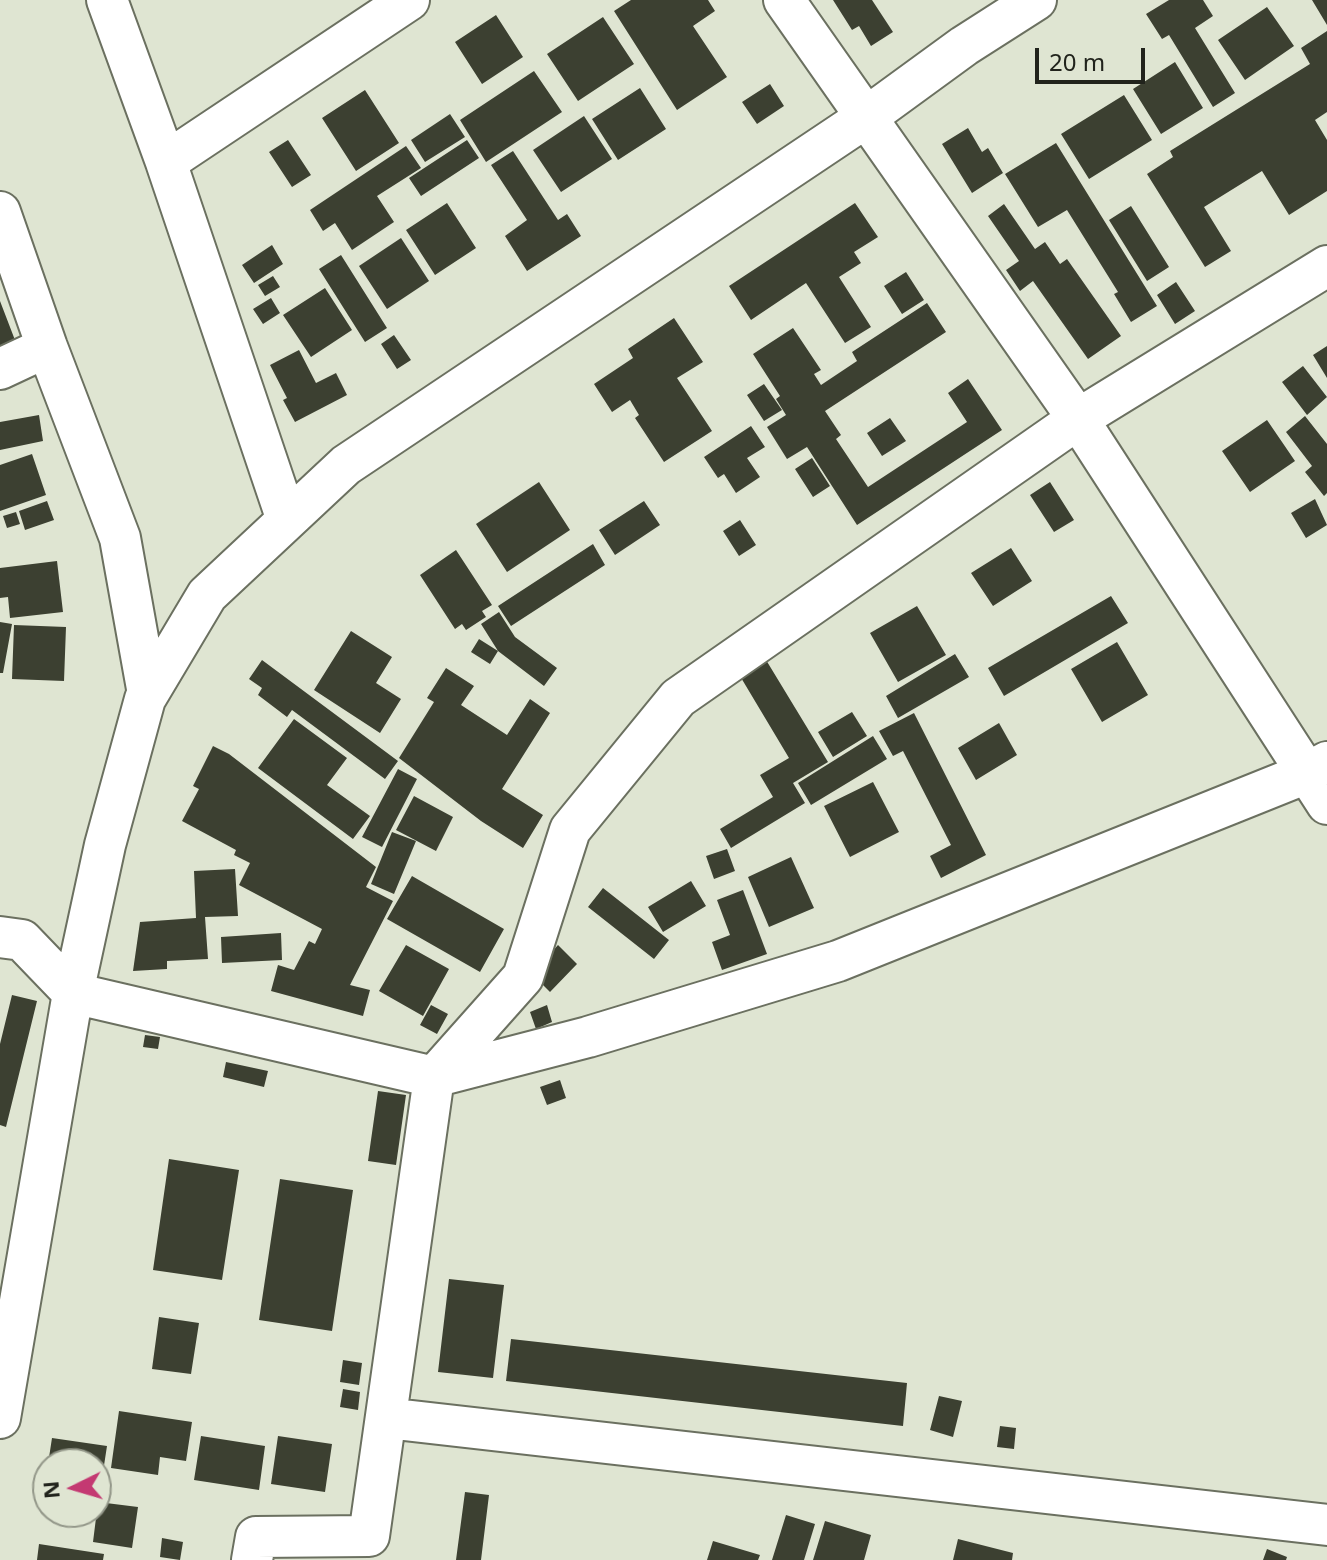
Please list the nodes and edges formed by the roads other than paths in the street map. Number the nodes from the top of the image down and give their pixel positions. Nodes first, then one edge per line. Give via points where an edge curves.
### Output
1 (107, 0) edge
2 (409, 0) edge
3 (784, 0) edge
4 (1036, 0) edge
5 (868, 116) junction
6 (166, 162) junction
7 (0, 212) edge
8 (1327, 266) edge
9 (47, 347) junction
10 (0, 369) edge
11 (1078, 419) junction
12 (287, 520) junction
13 (148, 694) junction
14 (1320, 779) edge
15 (0, 937) edge
16 (73, 993) junction
17 (434, 1077) junction
18 (0, 1418) edge
19 (386, 1418) junction
20 (1327, 1525) edge
21 (252, 1560) edge

1 - 6 street
2 - 6 street
3 - 5 street
4 - 5 street
5 - 11 street
5 - 12 street via 346,465
6 - 12 street
7 - 9 street
8 - 11 street
9 - 10 street
9 - 13 street via 120,538
11 - 14 street
11 - 17 street via 678,698 570,830 523,977
12 - 13 street via 207,595
13 - 16 street via 105,845
14 - 17 street via 838,961 588,1037
15 - 16 street via 22,940
16 - 17 street
16 - 18 street
17 - 19 street
19 - 20 street
19 - 21 street via 369,1536 256,1537

